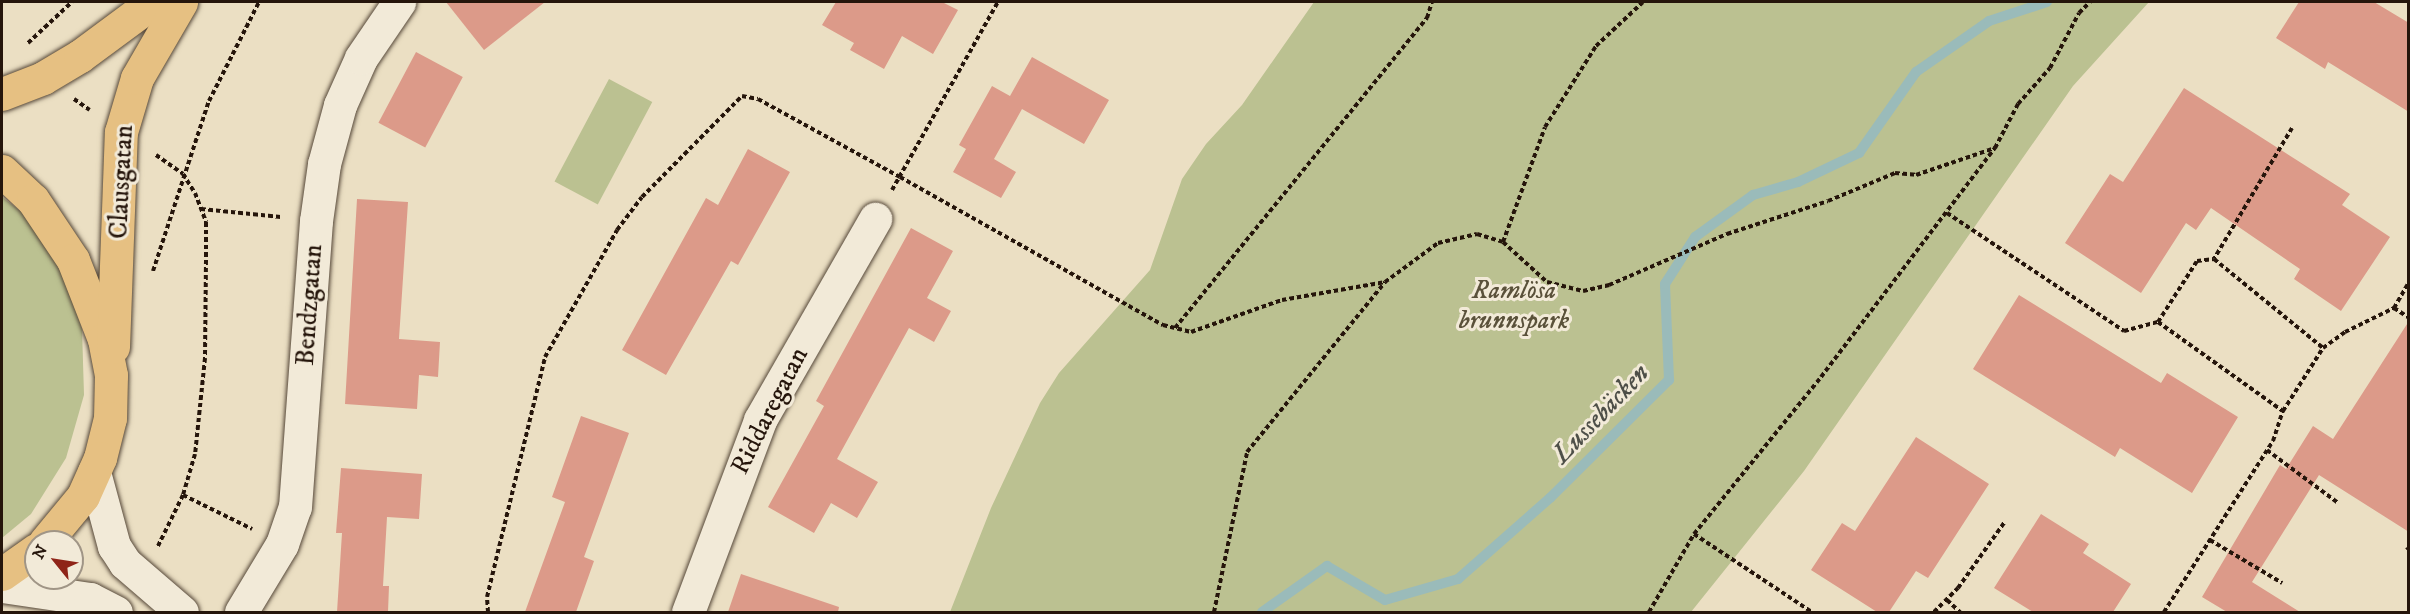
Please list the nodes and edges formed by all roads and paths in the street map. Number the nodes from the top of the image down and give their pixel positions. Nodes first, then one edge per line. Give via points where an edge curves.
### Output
1 (72, 2) edge
2 (153, 2) edge
3 (181, 2) edge
4 (259, 2) edge
5 (399, 2) edge
6 (998, 2) edge
7 (1432, 2) edge
8 (1643, 2) edge
9 (2090, 2) edge
10 (43, 78) junction
11 (2, 94) edge
12 (2292, 128) dead end
13 (121, 132) junction
14 (1995, 148) junction
15 (2, 171) edge
16 (183, 174) junction
17 (900, 177) junction
18 (201, 209) junction
19 (1947, 213) junction
20 (875, 219) joint
21 (316, 221) junction
22 (1503, 242) junction
23 (2214, 259) junction
24 (1385, 282) junction
25 (2409, 284) edge
26 (2394, 308) junction
27 (2409, 317) edge
28 (2157, 322) junction
29 (1175, 328) junction
30 (2323, 348) junction
31 (111, 375) junction
32 (2283, 411) junction
33 (2267, 450) junction
34 (94, 472) junction
35 (183, 495) junction
36 (2338, 504) dead end
37 (2004, 523) dead end
38 (55, 530) edge
39 (1694, 534) junction
40 (2210, 540) junction
41 (282, 544) junction
42 (24, 558) edge
43 (2, 574) edge
44 (142, 579) junction
45 (2282, 583) dead end
46 (2, 586) edge
47 (1947, 600) junction
48 (116, 612) edge
49 (182, 612) edge
50 (241, 612) edge
51 (488, 612) edge
52 (687, 612) edge
53 (1214, 612) edge
54 (1650, 612) edge
55 (1812, 612) edge
56 (1934, 612) edge
57 (1960, 612) edge
58 (2164, 612) edge

1 - 10 path via 16,53
2 - 10 main road via 115,34
3 - 13 main road, Clausgatan via 137,78
4 - 16 path via 209,101
5 - 21 street, Bendzgatan via 361,58 340,105 324,164
6 - 17 path
7 - 29 path via 1427,18
8 - 22 path via 1596,46 1545,127
9 - 14 path via 2079,13 2050,68 2018,104
10 - 11 main road
10 - 13 path
12 - 23 path
13 - 16 path
13 - 31 main road, Clausgatan
14 - 19 path
14 - 22 path via 1916,175 1894,173 1583,291 1547,282
15 - 31 main road via 33,200 73,260 104,339
16 - 18 path
17 - 20 path
17 - 29 path via 1163,325
17 - 51 path via 758,99 742,96 642,197 601,256 545,357 487,597
18 - 21 path
18 - 35 path via 206,222 206,358 195,454
19 - 28 path via 2124,331
19 - 39 path
20 - 52 street, Riddaregatan via 760,420
21 - 41 street, Bendzgatan via 295,507
22 - 24 path via 1477,234 1438,243
23 - 28 path via 2197,261
23 - 30 path
24 - 29 path via 1282,300 1191,332
24 - 53 path via 1247,452
25 - 26 path
26 - 27 path
26 - 30 path via 2345,332
28 - 32 path
30 - 32 path
31 - 34 main road via 110,418
32 - 33 path
33 - 36 path
33 - 40 path
34 - 38 main road via 83,496
34 - 44 street via 114,546
35 - 41 path
35 - 44 path
37 - 47 path
39 - 54 path
39 - 55 path
40 - 45 path
40 - 58 path
41 - 50 street, Bendzgatan
42 - 43 main road
44 - 49 street
46 - 48 street via 90,599
47 - 56 path
47 - 57 path

